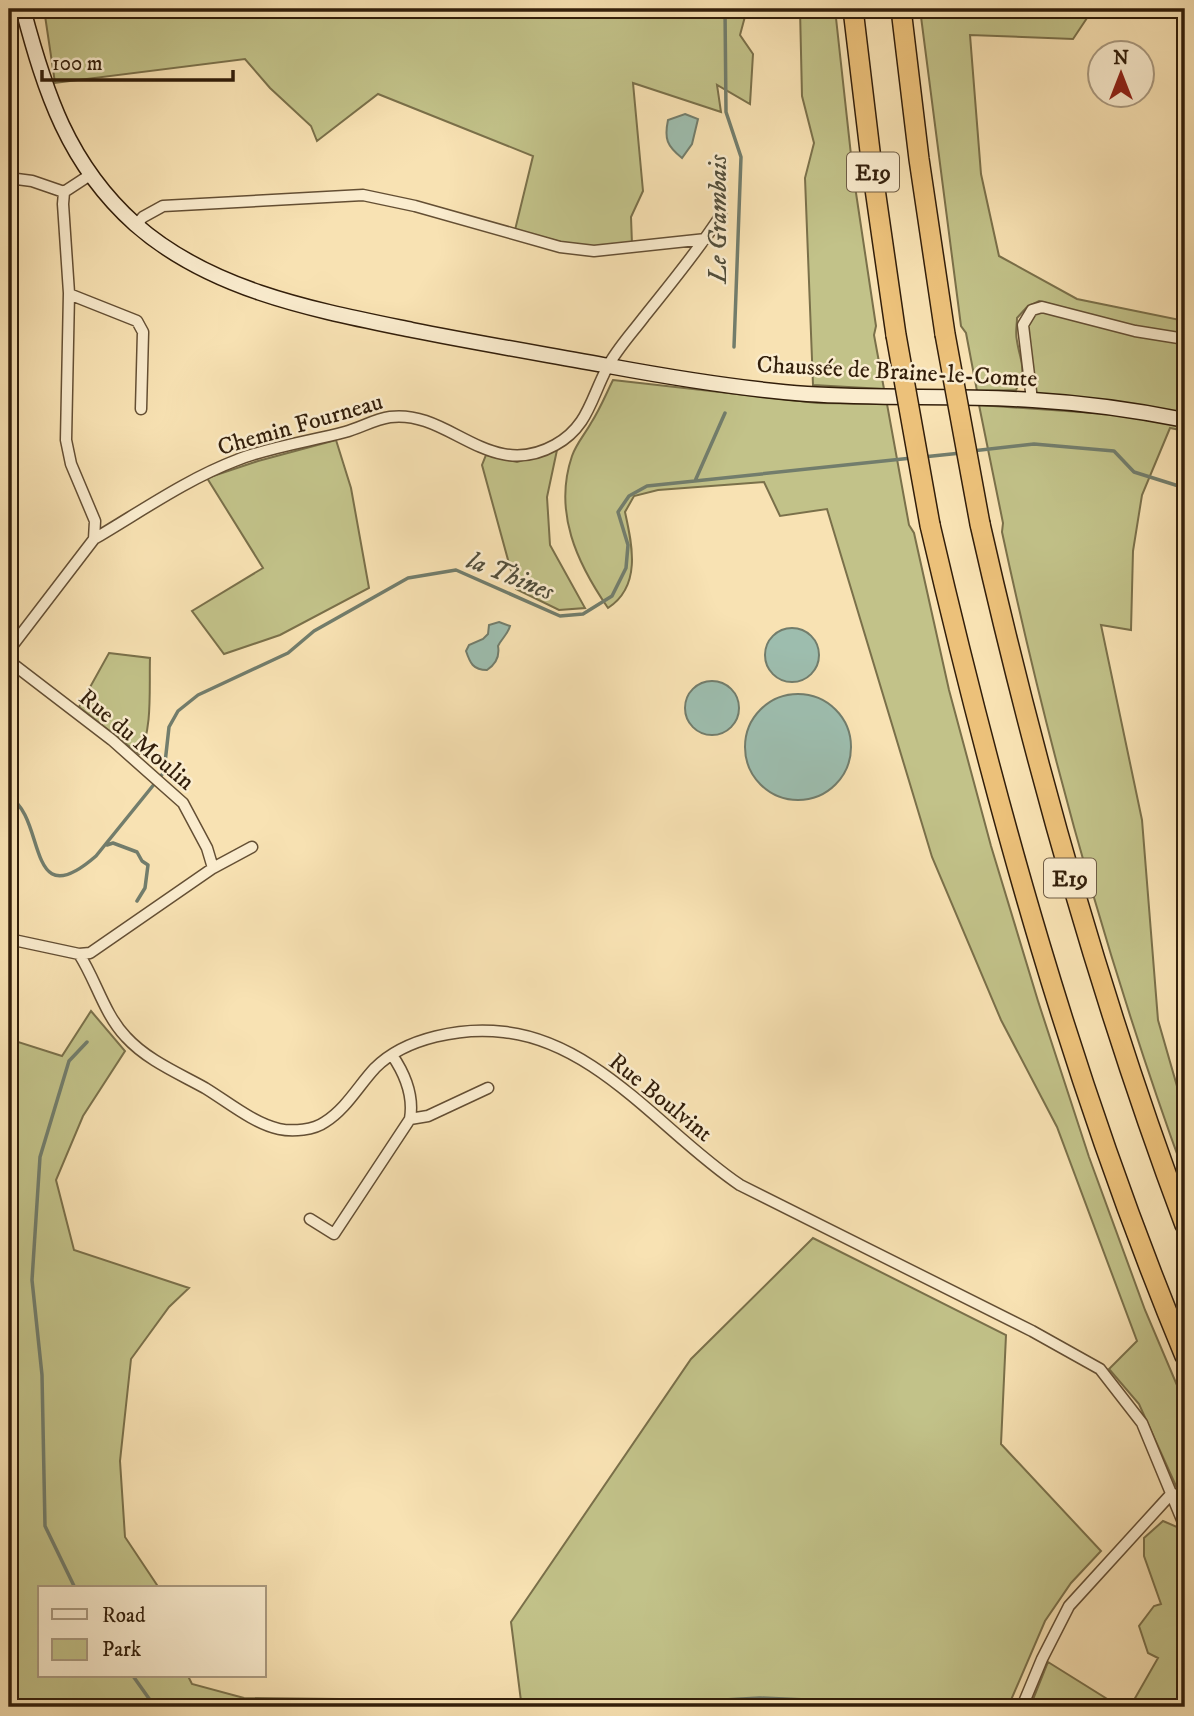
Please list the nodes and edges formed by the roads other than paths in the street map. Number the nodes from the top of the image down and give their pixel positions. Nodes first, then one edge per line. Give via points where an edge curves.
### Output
1 (23, 9) edge
2 (853, 9) edge
3 (901, 9) edge
4 (90, 176) junction
5 (9, 178) edge
6 (64, 192) junction
7 (721, 215) dead end
8 (136, 225) junction
9 (706, 239) junction
10 (69, 294) junction
11 (1185, 339) edge
12 (608, 366) junction
13 (1032, 400) junction
14 (141, 409) dead end
15 (1185, 420) edge
16 (93, 539) junction
17 (9, 650) edge
18 (9, 661) edge
19 (252, 847) dead end
20 (213, 868) junction
21 (9, 939) edge
22 (79, 954) junction
23 (392, 1055) junction
24 (488, 1088) dead end
25 (410, 1119) junction
26 (310, 1219) dead end
27 (1185, 1225) edge
28 (1185, 1356) edge
29 (1172, 1493) junction
30 (1185, 1527) edge
31 (1022, 1707) edge

1 - 4 main road, Chaussée de Braine-le-Comte via 51,106
2 - 28 highway, E19, bridge via 896,335 930,525 967,685 1055,997 1123,1196
3 - 27 highway, E19, bridge via 945,334 1015,677 1101,983
4 - 6 street
4 - 8 main road, Chaussée de Braine-le-Comte
5 - 6 street
6 - 10 street
7 - 9 street
8 - 9 street via 163,206 363,195 560,247 593,251
8 - 12 main road, Chaussée de Braine-le-Comte via 193,264 264,294 362,320
9 - 12 street
10 - 14 street via 137,321 143,332
10 - 16 street via 66,440 95,521
11 - 13 street via 1042,307 1032,310 1023,325
12 - 13 main road, Chaussée de Braine-le-Comte via 802,393
12 - 16 street, Chemin Fourneau via 590,409 573,433 537,452 495,452 419,417 389,417 239,459
13 - 15 main road, Chaussée de Braine-le-Comte
16 - 17 street
18 - 20 street, Rue du Moulin via 112,740 183,803
19 - 20 street
20 - 22 street via 90,953
21 - 22 street
22 - 23 street, Rue Boulvint via 121,1031 139,1049 280,1129 324,1123
23 - 25 street via 409,1090
23 - 29 street, Rue Boulvint via 415,1044 469,1031 503,1031 564,1049 618,1086 740,1185 1100,1369 1142,1423
24 - 25 street via 428,1116
25 - 26 street via 334,1234
29 - 30 street, Rue Boulvint
29 - 31 street via 1069,1606

